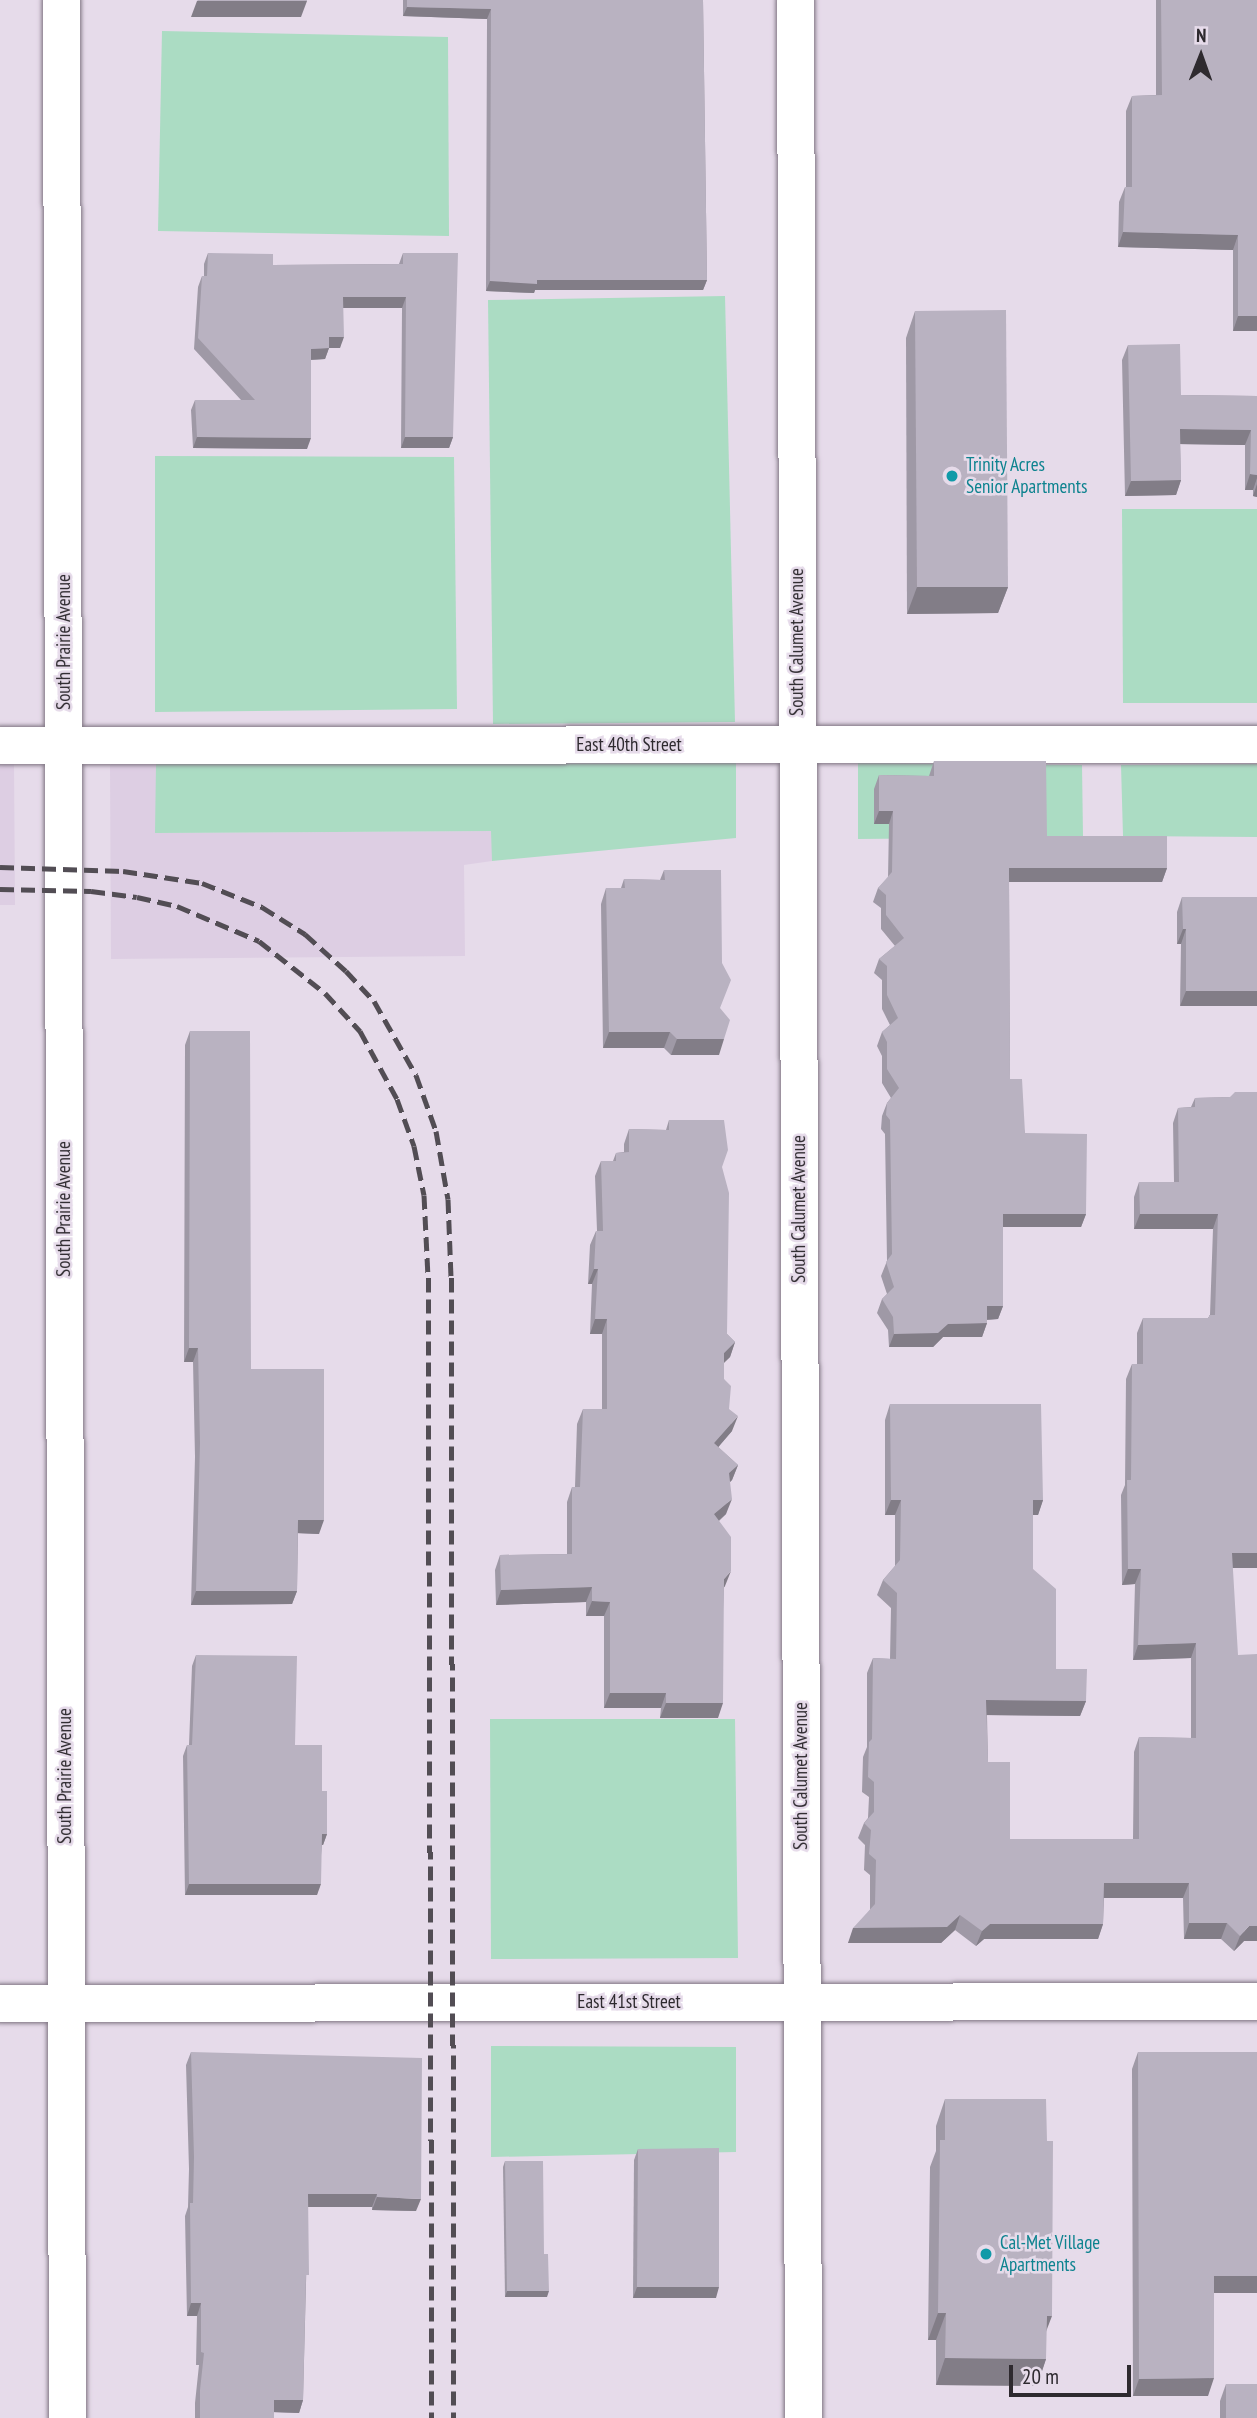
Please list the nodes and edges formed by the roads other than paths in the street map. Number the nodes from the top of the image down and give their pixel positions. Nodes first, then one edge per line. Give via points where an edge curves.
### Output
1 (61, 0) edge
2 (795, 0) edge
3 (1257, 744) edge
4 (798, 745) junction
5 (0, 746) edge
6 (65, 746) junction
7 (802, 2001) junction
8 (1257, 2001) edge
9 (66, 2002) junction
10 (0, 2003) edge
11 (67, 2418) edge
12 (803, 2418) edge

1 - 6 street, South Prairie Avenue
2 - 4 street, South Calumet Avenue
3 - 4 street, East 40th Street
4 - 6 street, East 40th Street
4 - 7 street, South Calumet Avenue
5 - 6 street, East 40th Street
6 - 9 street, South Prairie Avenue
7 - 8 street, East 41st Street
7 - 9 street, East 41st Street
7 - 12 street, South Calumet Avenue
9 - 10 street, East 41st Street
9 - 11 street, South Prairie Avenue

